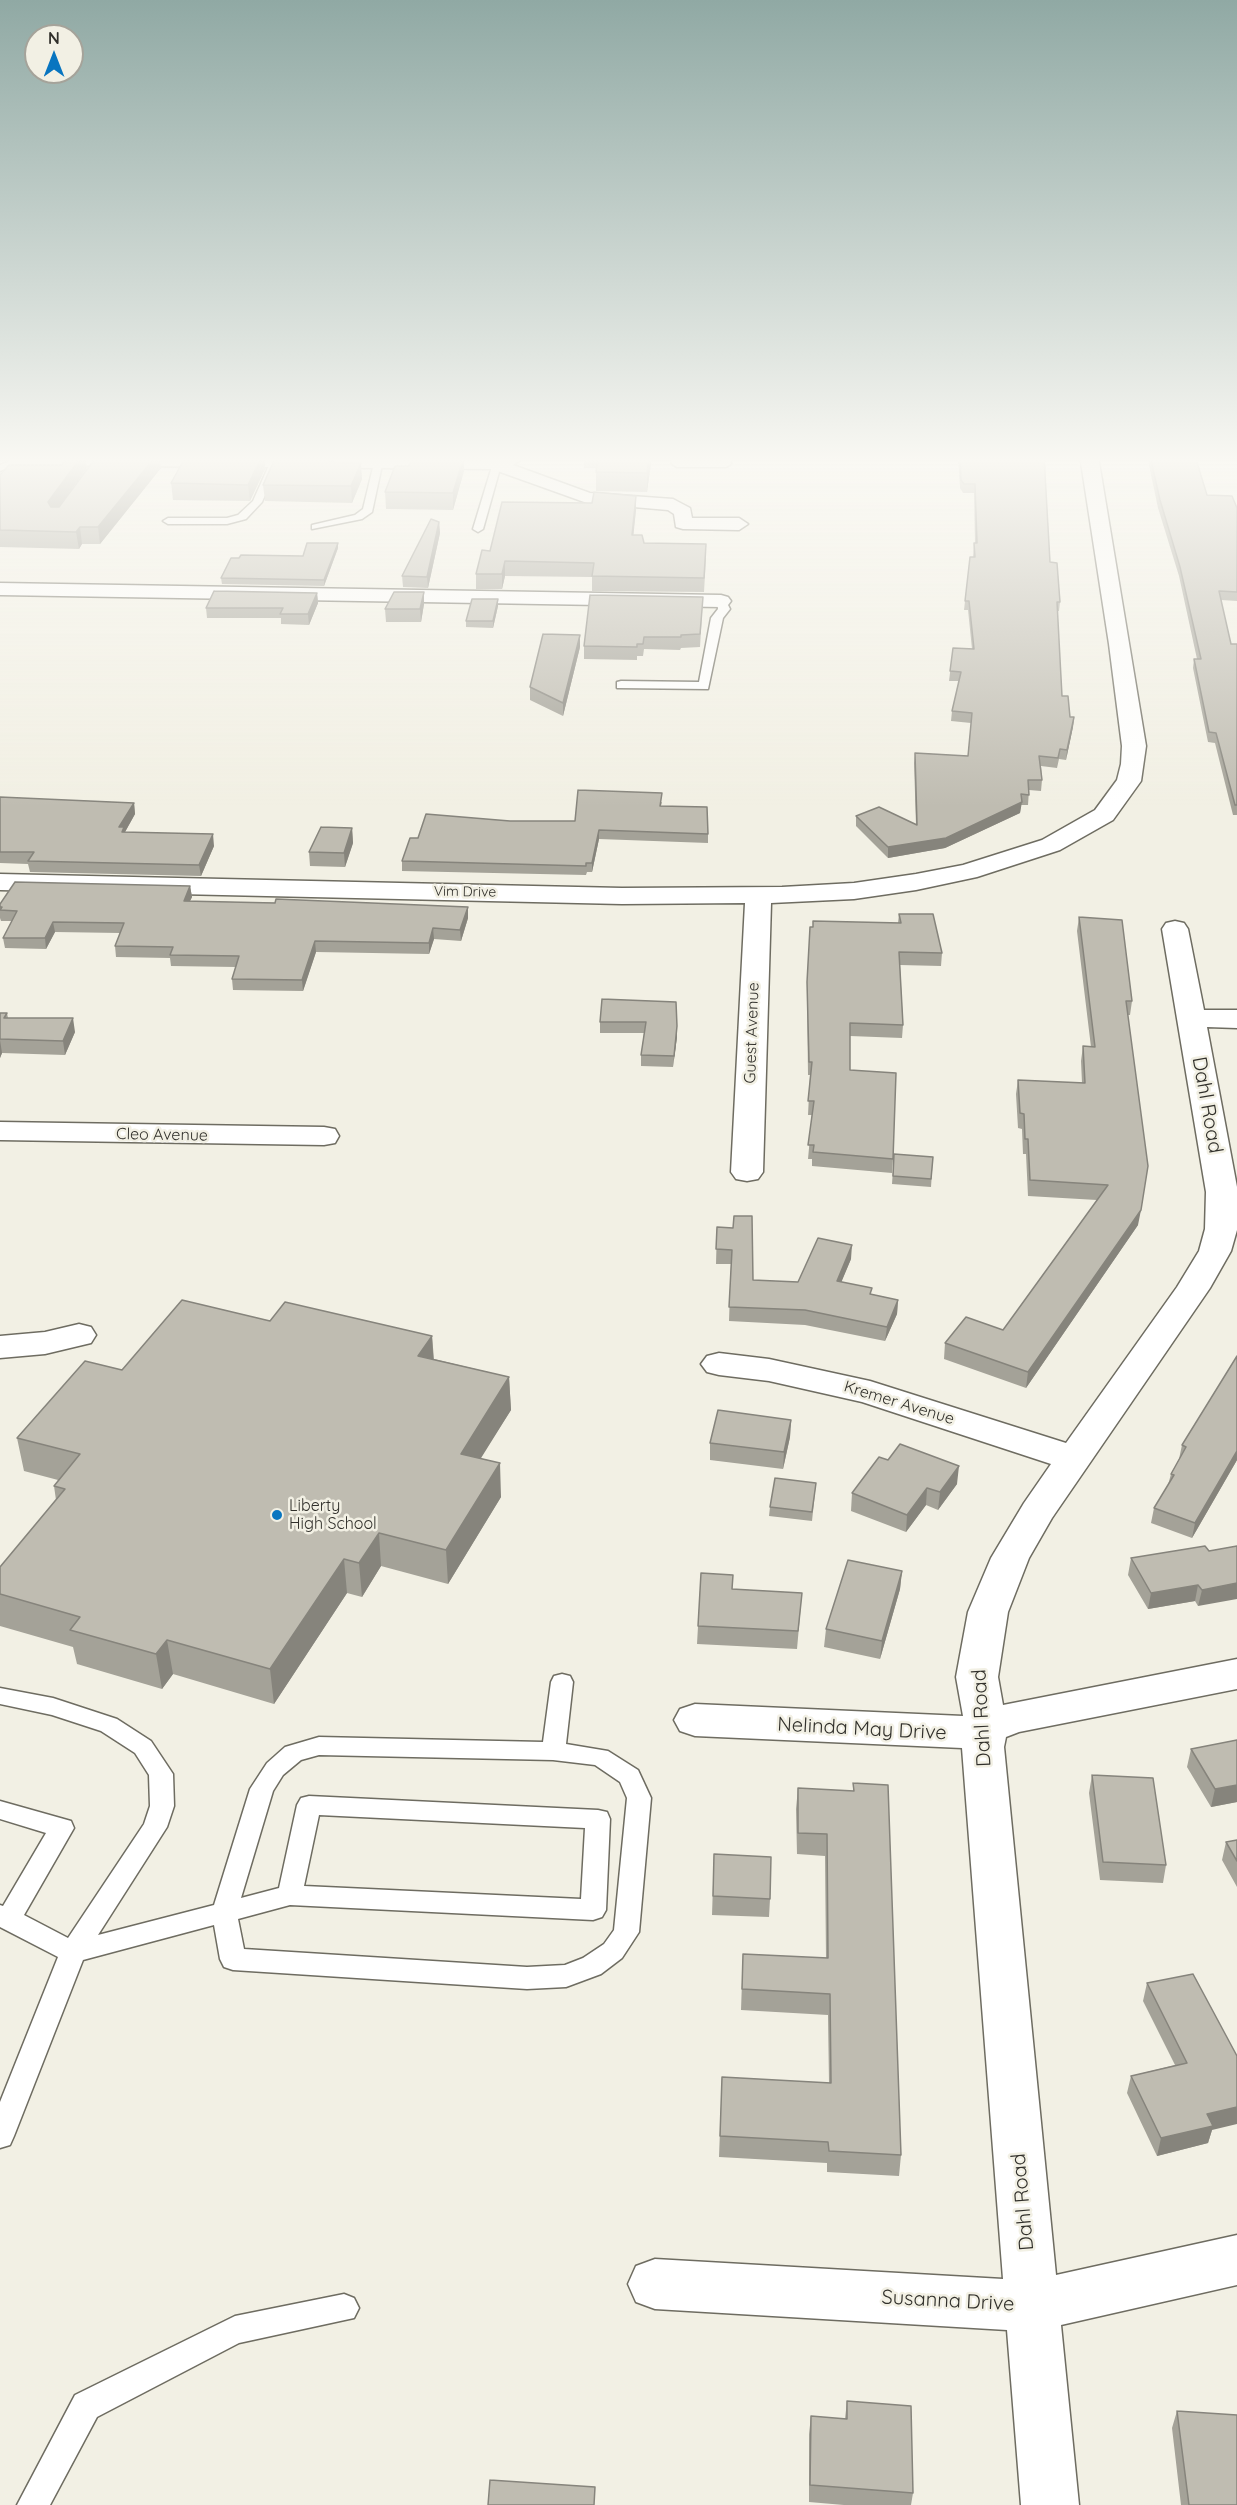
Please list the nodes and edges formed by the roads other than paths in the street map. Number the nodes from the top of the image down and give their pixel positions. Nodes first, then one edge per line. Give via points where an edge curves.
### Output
1 (1107, 573) edge
2 (0, 589) edge
3 (721, 601) joint
4 (621, 685) dead end
5 (0, 882) edge
6 (758, 895) junction
7 (1175, 929) dead end
8 (1192, 1018) junction
9 (1237, 1019) edge
10 (0, 1131) edge
11 (324, 1136) dead end
12 (747, 1172) dead end
13 (79, 1335) dead end
14 (0, 1347) edge
15 (719, 1364) dead end
16 (1074, 1459) junction
17 (1237, 1674) edge
18 (562, 1682) dead end
19 (0, 1696) edge
20 (695, 1720) dead end
21 (986, 1727) junction
22 (553, 1751) junction
23 (0, 1810) edge
24 (290, 1895) junction
25 (224, 1913) junction
26 (4, 1917) edge
27 (73, 1952) junction
28 (8, 2090) edge
29 (0, 2136) edge
30 (1237, 2260) edge
31 (655, 2284) dead end
32 (1032, 2306) junction
33 (344, 2308) dead end
34 (33, 2505) edge
35 (1050, 2505) edge

1 - 6 street, Vim Drive via 1134,746 1129,781 1104,814 1060,841 1015,859 929,880 854,891
2 - 3 street
3 - 4 lane via 724,609 717,618 704,686
5 - 6 street, Vim Drive via 622,896
6 - 12 street, Guest Avenue
7 - 8 street, Dahl Road
8 - 9 street
8 - 16 street, Dahl Road via 1222,1192 1221,1229 1215,1251 1193,1288
10 - 11 street, Cleo Avenue
13 - 14 street
15 - 16 street, Kremer Avenue via 769,1370 870,1392
16 - 21 street, Dahl Road via 1010,1558 988,1612 977,1677
17 - 21 street, Nelinda May Drive via 1014,1717
18 - 22 lane
19 - 27 lane via 109,1725 143,1747 161,1774 162,1806 155,1827
20 - 21 street, Nelinda May Drive via 931,1734 956,1734
21 - 32 street, Dahl Road via 983,1747
22 - 25 lane via 319,1746 293,1753 275,1769 262,1789
22 - 25 lane via 600,1758 630,1776 639,1798 626,1932 613,1951 592,1966 566,1976 527,1978 233,1959
23 - 26 lane via 62,1828
24 - 24 lane via 593,1910 598,1819 309,1805
24 - 25 lane
25 - 27 lane
26 - 27 lane
27 - 28 lane
28 - 29 lane
30 - 32 street, Susanna Drive
31 - 32 street, Susanna Drive
32 - 35 street, Dahl Road
33 - 34 lane via 235,2330 86,2406

